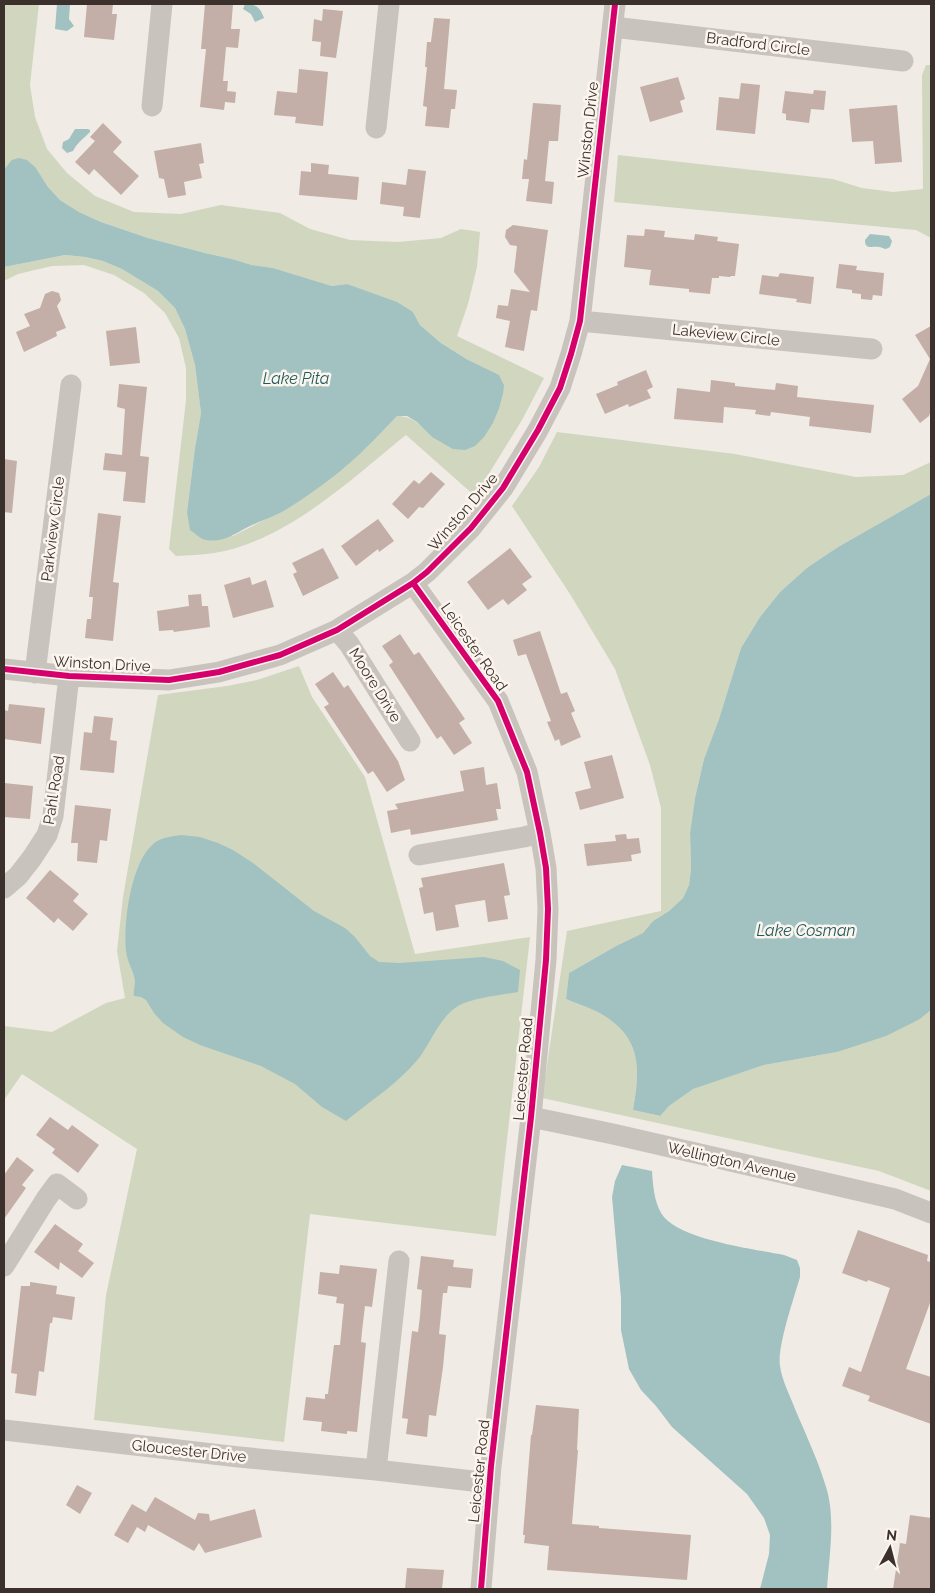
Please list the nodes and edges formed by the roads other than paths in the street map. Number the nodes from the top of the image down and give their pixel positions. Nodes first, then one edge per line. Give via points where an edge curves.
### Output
1 (162, 4) edge
2 (389, 4) edge
3 (615, 4) edge
4 (612, 27) junction
5 (903, 61) dead end
6 (152, 106) dead end
7 (376, 128) dead end
8 (580, 321) junction
9 (872, 349) dead end
10 (70, 385) dead end
11 (413, 583) junction
12 (338, 630) junction
13 (4, 670) edge
14 (35, 673) junction
15 (69, 676) junction
16 (410, 741) dead end
17 (540, 833) junction
18 (419, 855) dead end
19 (4, 888) edge
20 (531, 1117) junction
21 (77, 1199) dead end
22 (931, 1213) edge
23 (399, 1261) dead end
24 (4, 1266) edge
25 (4, 1430) edge
26 (376, 1470) junction
27 (490, 1483) junction
28 (481, 1589) edge

1 - 6 street
2 - 7 street
3 - 4 street, Winston Drive
4 - 5 street, Bradford Circle
4 - 8 street, Winston Drive
8 - 9 street, Lakeview Circle
8 - 11 street, Winston Drive via 560,388 503,488 471,528
10 - 14 street, Parkview Circle
11 - 12 street, Winston Drive
11 - 17 street, Leicester Road via 498,701 527,772
12 - 15 street, Winston Drive via 280,655 219,672 169,680
12 - 16 street, Moore Drive
13 - 14 street, Winston Drive
14 - 15 street, Winston Drive
15 - 19 street, Pahl Road via 47,835 18,876
17 - 18 street
17 - 20 street, Leicester Road via 548,909
20 - 22 street, Wellington Avenue via 895,1199
20 - 27 street, Leicester Road
21 - 24 street via 57,1184
23 - 26 street
25 - 26 street, Gloucester Drive
26 - 27 street, Gloucester Drive
27 - 28 street, Leicester Road

